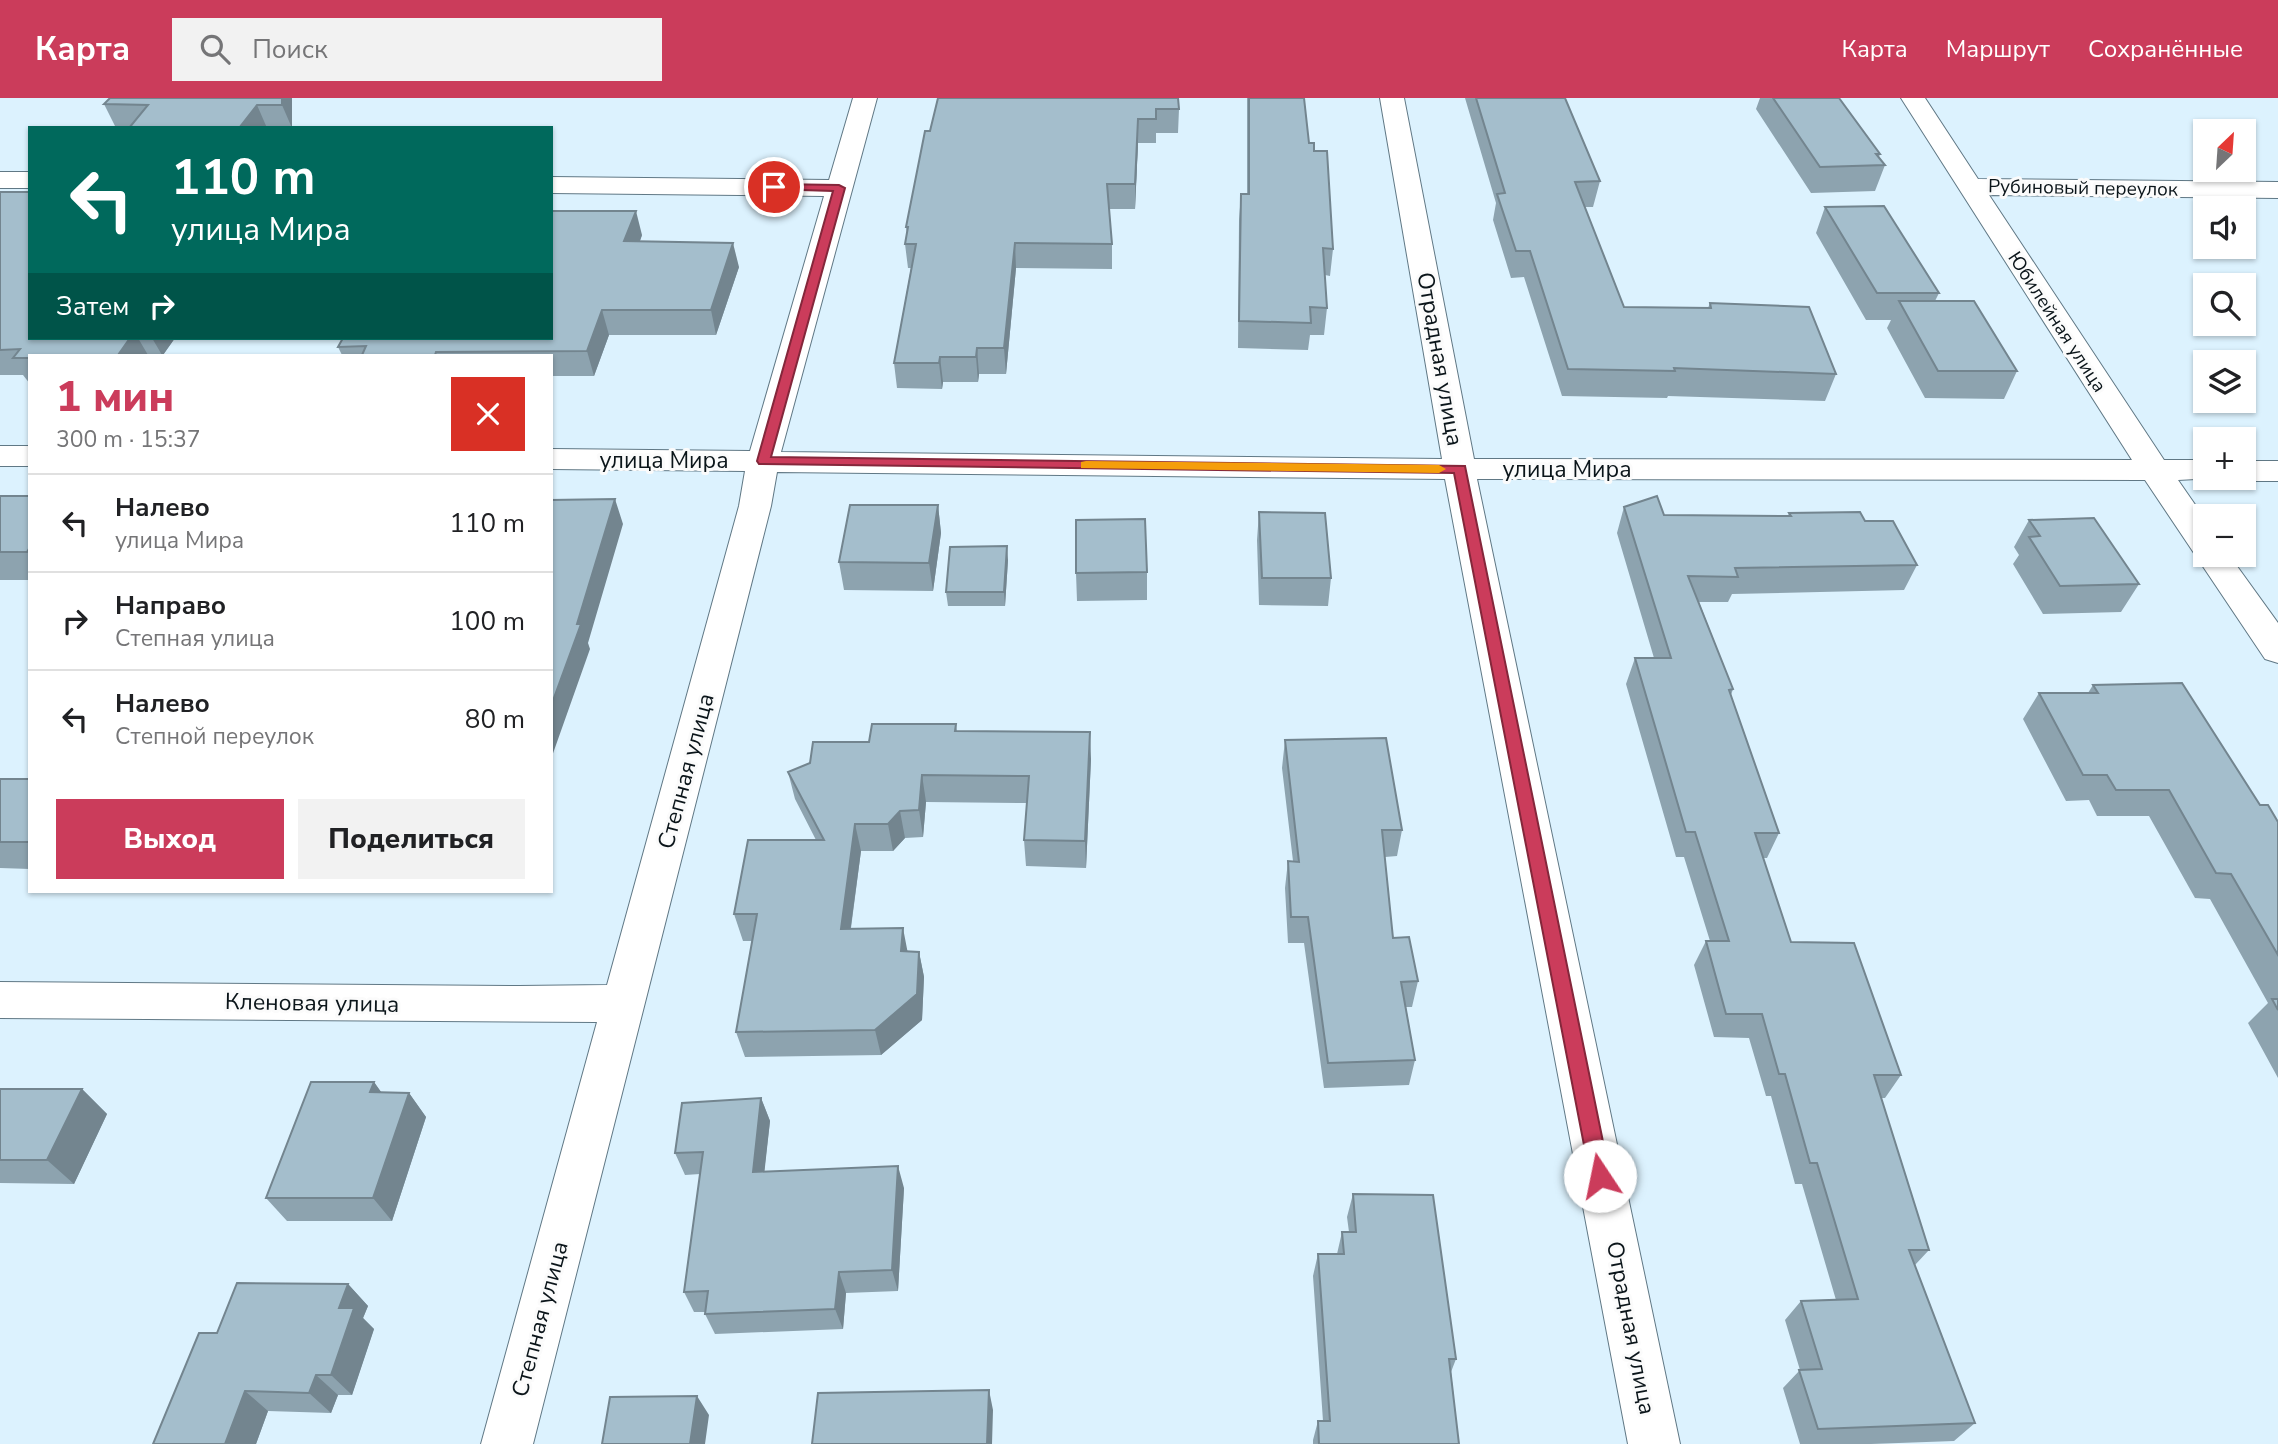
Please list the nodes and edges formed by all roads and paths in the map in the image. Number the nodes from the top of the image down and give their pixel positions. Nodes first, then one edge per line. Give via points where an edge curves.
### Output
1 (865, 98) edge
2 (1392, 98) edge
3 (1913, 98) edge
4 (0, 180) edge
5 (28, 180) edge
6 (553, 185) edge
7 (1972, 187) junction
8 (839, 188) junction
9 (2278, 190) edge
10 (0, 456) edge
11 (28, 456) edge
12 (553, 459) edge
13 (763, 461) junction
14 (1460, 469) junction
15 (2154, 470) junction
16 (2193, 470) edge
17 (2256, 471) edge
18 (2278, 471) edge
19 (2193, 527) edge
20 (2220, 567) edge
21 (2278, 650) edge
22 (0, 1000) edge
23 (623, 1003) junction
24 (506, 1444) edge
25 (1654, 1444) edge

1 - 8 street, Степная улица
2 - 14 street, Отрадная улица
3 - 7 street, Юбилейная улица
4 - 5 street
6 - 8 street
7 - 9 street, Рубиновый переулок
7 - 15 street, Юбилейная улица
8 - 13 street, Степная улица
10 - 11 street
12 - 13 street, улица Мира
13 - 14 street, улица Мира
13 - 23 street, Степная улица via 755,506
14 - 15 street, улица Мира
14 - 25 street, Отрадная улица
15 - 16 street, улица Мира
15 - 19 street, Юбилейная улица
17 - 18 street
20 - 21 street
22 - 23 street, Кленовая улица
23 - 24 street, Степная улица

